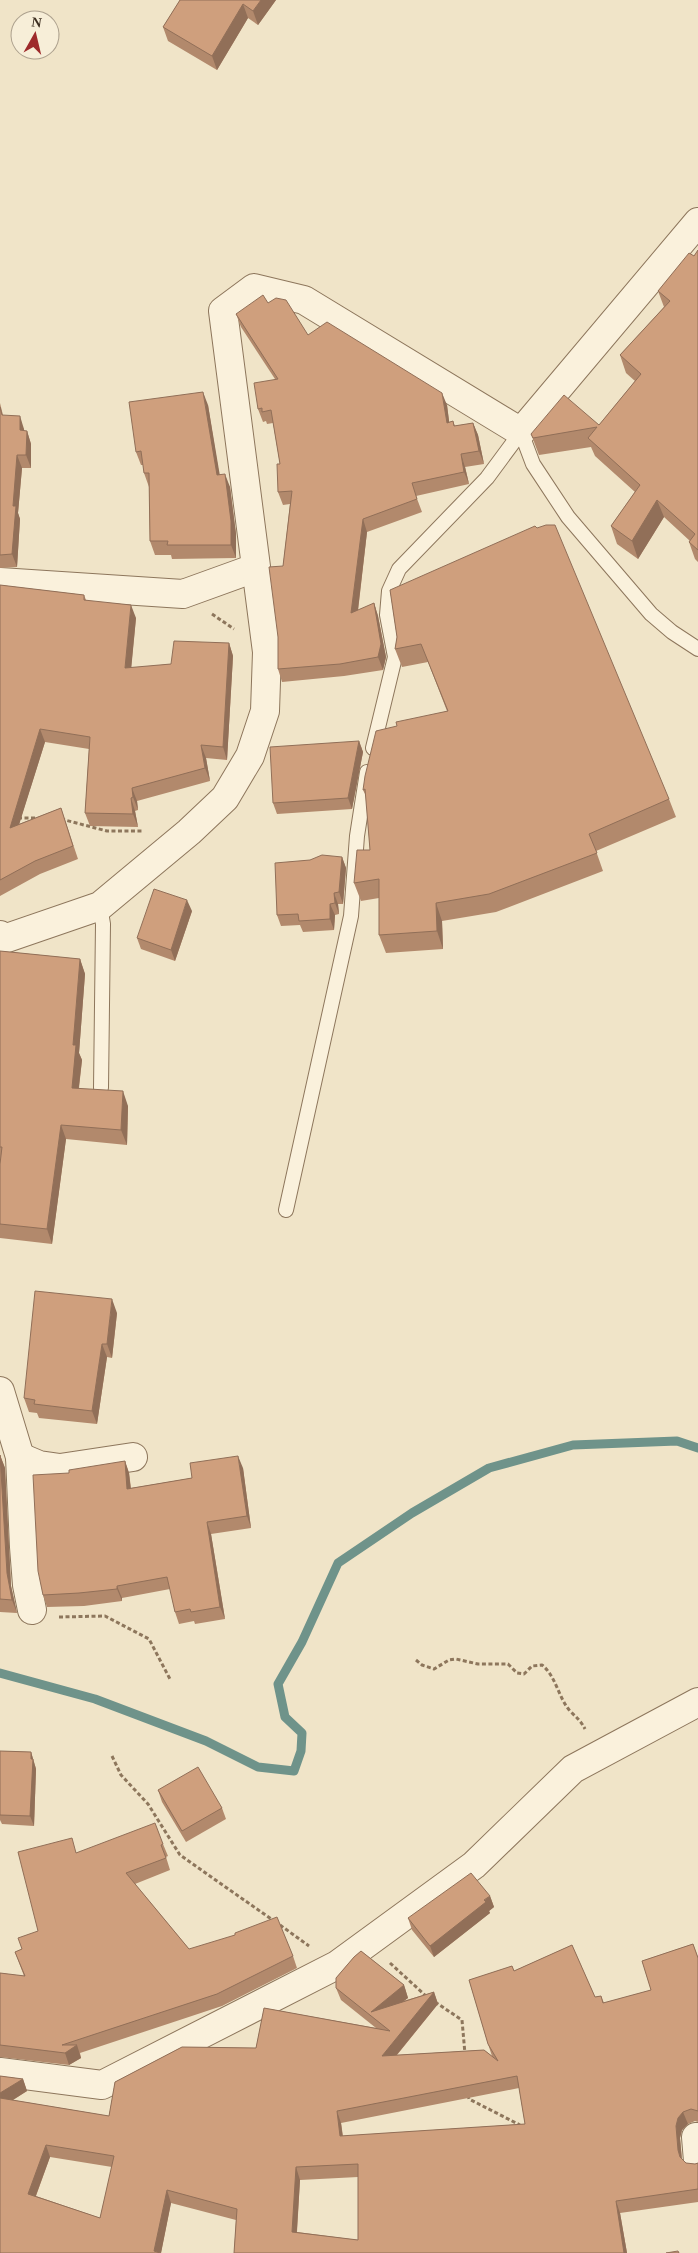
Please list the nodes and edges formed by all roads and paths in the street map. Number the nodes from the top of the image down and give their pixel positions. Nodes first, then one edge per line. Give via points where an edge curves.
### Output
1 (698, 222) edge
2 (521, 432) junction
3 (256, 568) junction
4 (0, 582) edge
5 (183, 594) junction
6 (698, 649) edge
7 (267, 652) junction
8 (15, 819) edge
9 (46, 819) edge
10 (54, 819) edge
11 (189, 832) junction
12 (100, 906) junction
13 (1, 938) edge
14 (100, 1088) edge
15 (286, 1210) dead end
16 (0, 1391) edge
17 (20, 1457) junction
18 (133, 1457) dead end
19 (32, 1610) joint
20 (416, 1660) dead end
21 (171, 1681) dead end
22 (698, 1702) edge
23 (604, 1752) junction
24 (112, 1756) dead end
25 (368, 1942) junction
26 (337, 1965) junction
27 (465, 2059) edge
28 (0, 2072) edge
29 (468, 2089) edge
30 (525, 2128) edge

1 - 2 street
2 - 3 street via 304,300 254,288 223,311
2 - 6 lane via 533,464 568,516 651,614
2 - 15 lane via 487,478 399,569 389,591 387,615 396,657 363,792 351,916
3 - 5 street
3 - 7 street
4 - 5 street
5 - 7 path
7 - 11 street via 265,711 250,756 225,798
8 - 9 path
10 - 11 path via 107,831
11 - 12 street
12 - 13 street
12 - 14 lane via 103,924
16 - 17 street
17 - 18 street via 39,1465 60,1468
17 - 19 street via 24,1547
19 - 21 path via 46,1617 105,1616 149,1639
20 - 23 path via 434,1669 456,1659 478,1664 508,1664 517,1673 524,1674 532,1666 542,1665 550,1671 569,1710 582,1722 592,1742
22 - 23 street
23 - 25 street via 573,1769 474,1865
24 - 26 path via 121,1775 148,1804 180,1855
25 - 26 street
25 - 27 path via 418,1990 462,2020
26 - 28 street via 102,2086
29 - 30 path via 469,2099

